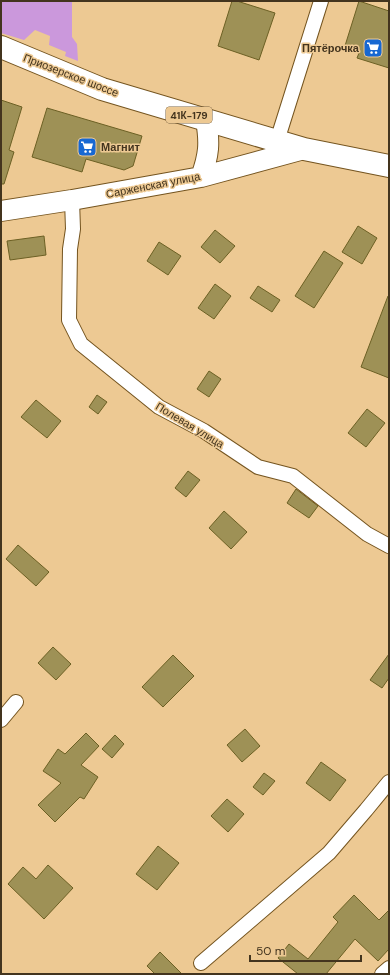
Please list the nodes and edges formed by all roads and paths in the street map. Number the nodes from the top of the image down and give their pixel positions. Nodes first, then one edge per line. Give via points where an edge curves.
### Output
1 (321, 1) edge
2 (1, 48) edge
3 (206, 120) junction
4 (277, 141) junction
5 (304, 149) junction
6 (389, 166) edge
7 (201, 177) junction
8 (72, 200) junction
9 (1, 211) edge
10 (389, 546) edge
11 (16, 702) dead end
12 (1, 720) edge
13 (389, 782) edge
14 (201, 963) dead end
15 (389, 968) edge
16 (382, 974) edge

1 - 4 street
2 - 3 main road, Приозерское шоссе / 41К-179 via 102,89
3 - 4 main road, Приозерское шоссе / 41К-179
3 - 7 main road via 209,149
4 - 5 main road, Приозерское шоссе / 41К-179
5 - 6 main road, 41К-179
5 - 7 main road, Сарженская улица
7 - 8 main road, Сарженская улица
8 - 9 main road, Сарженская улица
8 - 10 street, Полевая улица via 69,320 81,344 159,407 258,467 293,476 366,534
11 - 12 street
13 - 14 street via 329,852
15 - 16 street

